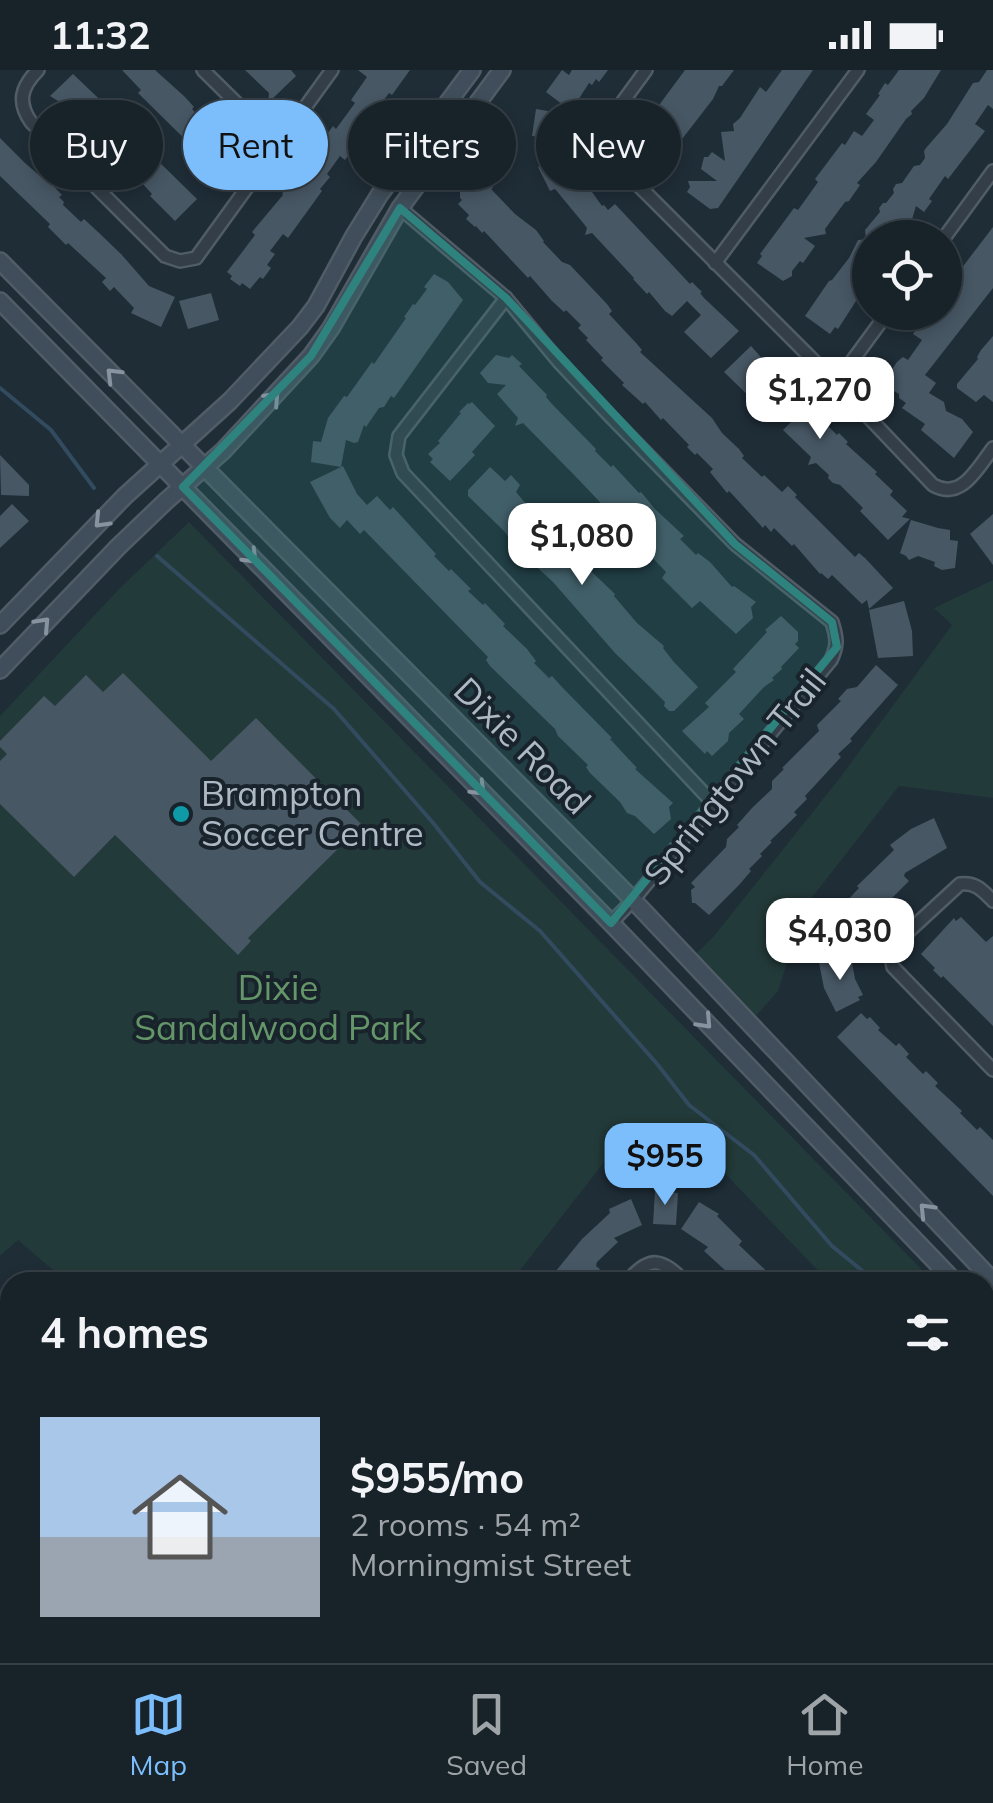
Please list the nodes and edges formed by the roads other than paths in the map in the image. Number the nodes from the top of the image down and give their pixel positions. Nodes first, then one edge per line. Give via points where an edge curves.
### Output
1 (38, 70) edge
2 (203, 70) edge
3 (332, 70) edge
4 (472, 70) edge
5 (502, 70) edge
6 (646, 70) edge
7 (858, 70) edge
8 (233, 100) edge
9 (310, 100) edge
10 (993, 171) edge
11 (245, 190) edge
12 (400, 208) junction
13 (957, 220) edge
14 (0, 261) edge
15 (715, 264) junction
16 (506, 298) junction
17 (0, 300) edge
18 (875, 330) edge
19 (836, 383) junction
20 (181, 444) junction
21 (993, 448) edge
22 (160, 463) junction
23 (205, 468) junction
24 (183, 487) junction
25 (0, 625) edge
26 (0, 670) edge
27 (712, 804) junction
28 (633, 900) junction
29 (993, 901) edge
30 (611, 922) junction
31 (993, 1070) edge
32 (637, 1272) edge
33 (675, 1272) edge
34 (946, 1272) edge
35 (984, 1272) edge

1 - 11 street via 24,87 24,112 165,256 196,258
2 - 8 street
3 - 9 street
4 - 20 main road via 380,194 300,327
5 - 12 main road
6 - 15 street via 605,126 602,142
7 - 15 street
10 - 13 street
12 - 16 street, Springtown Trail
23 -> 12 main road via 311,356
20 -> 14 main road, Dixie Road
15 - 19 street
16 - 27 street via 400,436 402,473
16 - 27 street, Springtown Trail via 610,418 735,544 832,622 837,647 831,660
17 - 22 main road, Dixie Road
18 - 19 street
19 - 21 street via 943,491 966,482
20 - 22 main road
20 - 23 main road, Dixie Road
22 - 24 main road, Dixie Road
22 -> 25 main road
23 - 24 main road
23 - 28 main road, Dixie Road
26 -> 24 main road
24 -> 30 main road, Dixie Road
27 - 28 street, Springtown Trail
28 - 30 street, Springtown Trail
35 -> 28 main road, Dixie Road
29 - 31 street via 979,887 960,884 896,943 891,956 893,967
30 -> 34 main road, Dixie Road
32 - 33 street via 655,1262

